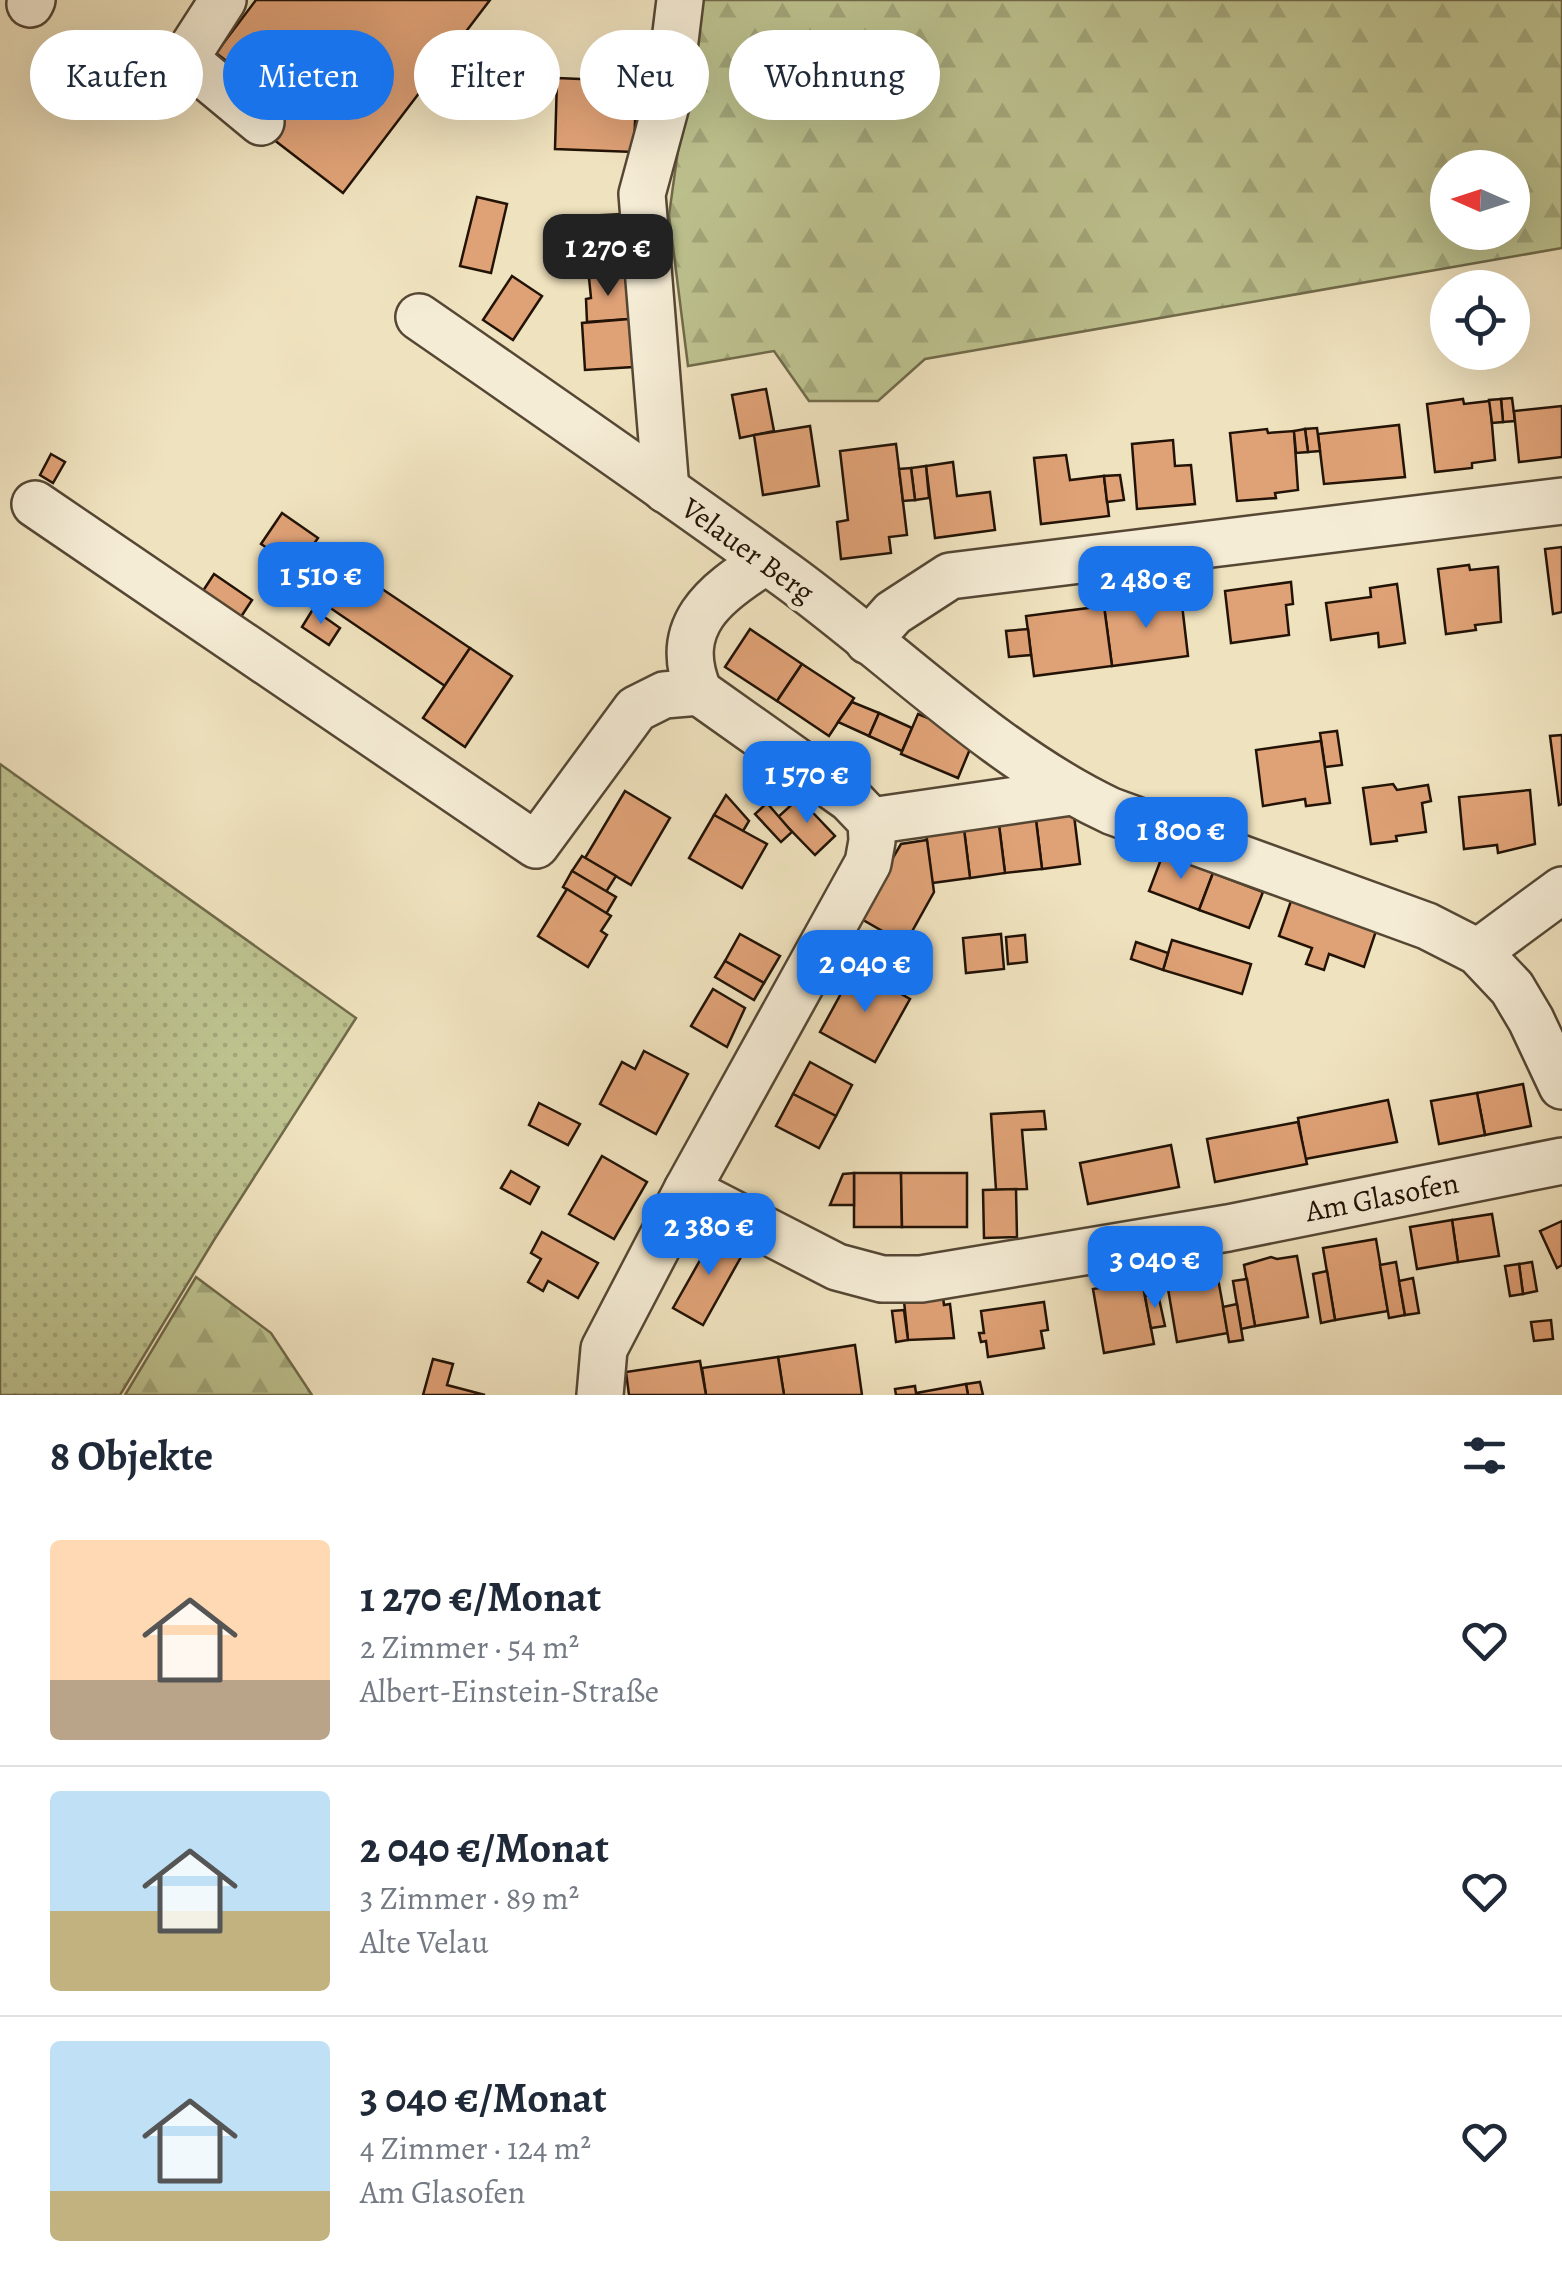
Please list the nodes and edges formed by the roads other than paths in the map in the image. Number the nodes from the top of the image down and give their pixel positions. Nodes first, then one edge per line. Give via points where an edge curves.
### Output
1 (185, 0) edge
2 (196, 0) edge
3 (224, 0) edge
4 (680, 0) edge
5 (261, 122) dead end
6 (419, 316) dead end
7 (666, 490) junction
8 (1562, 501) edge
9 (35, 504) dead end
10 (765, 562) junction
11 (868, 641) junction
12 (699, 692) junction
13 (1071, 792) junction
14 (871, 821) junction
15 (1562, 890) edge
16 (1478, 952) junction
17 (1562, 1086) edge
18 (1562, 1162) edge
19 (687, 1190) junction
20 (600, 1395) edge

1 - 2 street
3 - 5 street via 185,58
4 - 7 street via 668,98 642,194
6 - 7 street, Velauer Berg
7 - 10 street, Velauer Berg
8 - 11 street via 950,576 893,613
9 - 12 street via 536,845 636,708 664,695
10 - 11 street, Velauer Berg
10 - 12 street via 730,583 699,619 690,648
11 - 13 street, Velauer Berg
12 - 14 street
13 - 14 street
13 - 16 street, Velauer Berg via 1426,926
14 - 19 street via 868,863
15 - 16 street
16 - 17 street, Velauer Berg via 1512,988
18 - 19 street, Am Glasofen via 1228,1228 921,1278 882,1279 837,1267
19 - 20 street via 604,1349

